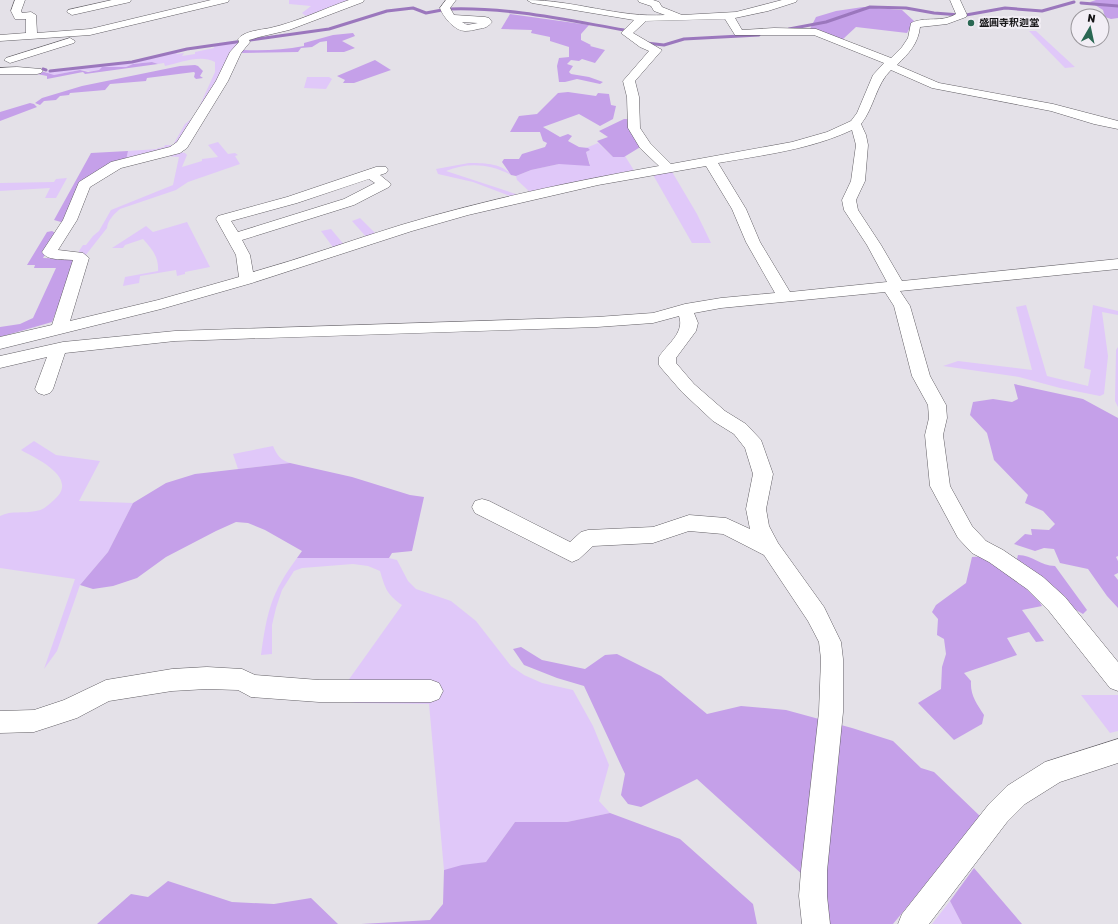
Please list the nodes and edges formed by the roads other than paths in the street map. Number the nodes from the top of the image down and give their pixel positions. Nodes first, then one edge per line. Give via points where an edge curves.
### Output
1 (20, 0) edge
2 (126, 0) edge
3 (224, 0) edge
4 (359, 0) edge
5 (451, 0) edge
6 (532, 0) edge
7 (643, 0) edge
8 (792, 0) edge
9 (955, 0) edge
10 (72, 12) dead end
11 (728, 16) junction
12 (451, 18) dead end
13 (680, 18) junction
14 (642, 19) junction
15 (90, 32) junction
16 (32, 37) junction
17 (0, 43) edge
18 (58, 46) junction
19 (10, 60) dead end
20 (890, 63) junction
21 (37, 71) dead end
22 (0, 72) edge
23 (855, 124) junction
24 (1118, 125) edge
25 (710, 162) junction
26 (668, 168) junction
27 (234, 238) junction
28 (1118, 264) edge
29 (247, 280) junction
30 (893, 286) junction
31 (785, 298) junction
32 (684, 309) junction
33 (60, 328) junction
34 (0, 343) edge
35 (58, 350) junction
36 (0, 362) edge
37 (44, 389) dead end
38 (482, 507) dead end
39 (770, 549) junction
40 (1118, 680) edge
41 (431, 691) dead end
42 (0, 722) edge
43 (1118, 751) edge
44 (816, 924) edge
45 (912, 924) edge

1 - 16 street via 16,11 19,17 32,15
2 - 10 street
3 - 15 street
4 - 33 street via 285,28 243,39 245,42 236,52 222,81 182,145 175,150 116,165 84,185 70,220 49,252 81,258
5 - 12 street via 445,8
6 - 14 street
7 - 13 street
8 - 11 street
9 - 20 street via 962,15 955,20 915,25 913,38 907,50
11 - 13 street
11 - 20 street via 739,33 816,32
13 - 14 street
14 - 26 street via 626,33 656,50 629,81 633,97 633,121 638,136
15 - 16 street
15 - 18 street via 86,36
16 - 17 street
17 - 18 street
18 - 19 street
20 - 23 street via 879,75 863,114
20 - 24 street via 936,86 1053,108
21 - 22 street
23 - 25 street via 831,135 794,146
23 - 30 street via 862,145 858,181 849,200 851,210 874,245
25 - 26 street
25 - 31 street via 739,209 753,242
26 - 29 street via 598,180 466,212 407,228
27 - 27 street via 223,219 292,200 376,172 384,184 349,202
27 - 29 street via 243,255
28 - 30 street
29 - 33 street
30 - 31 street
30 - 40 street via 902,306 921,376 937,405 938,418 934,434 940,486 965,532 978,546 1035,583 1057,604
31 - 32 street
32 - 35 street via 646,319 474,328 175,336 122,340
32 - 39 street via 690,323 688,331 667,357 668,365 688,388 719,416 740,429 754,446 763,474 756,509 759,526
33 - 34 street
35 - 36 street
35 - 37 street
38 - 39 street via 572,553 588,538 653,535 688,523 726,526
39 - 44 street via 816,614 830,642 831,712 814,871
41 - 42 street via 320,691 251,686 242,680 172,680 106,691 69,710 34,721
43 - 45 street via 1054,771 1016,795 998,813

